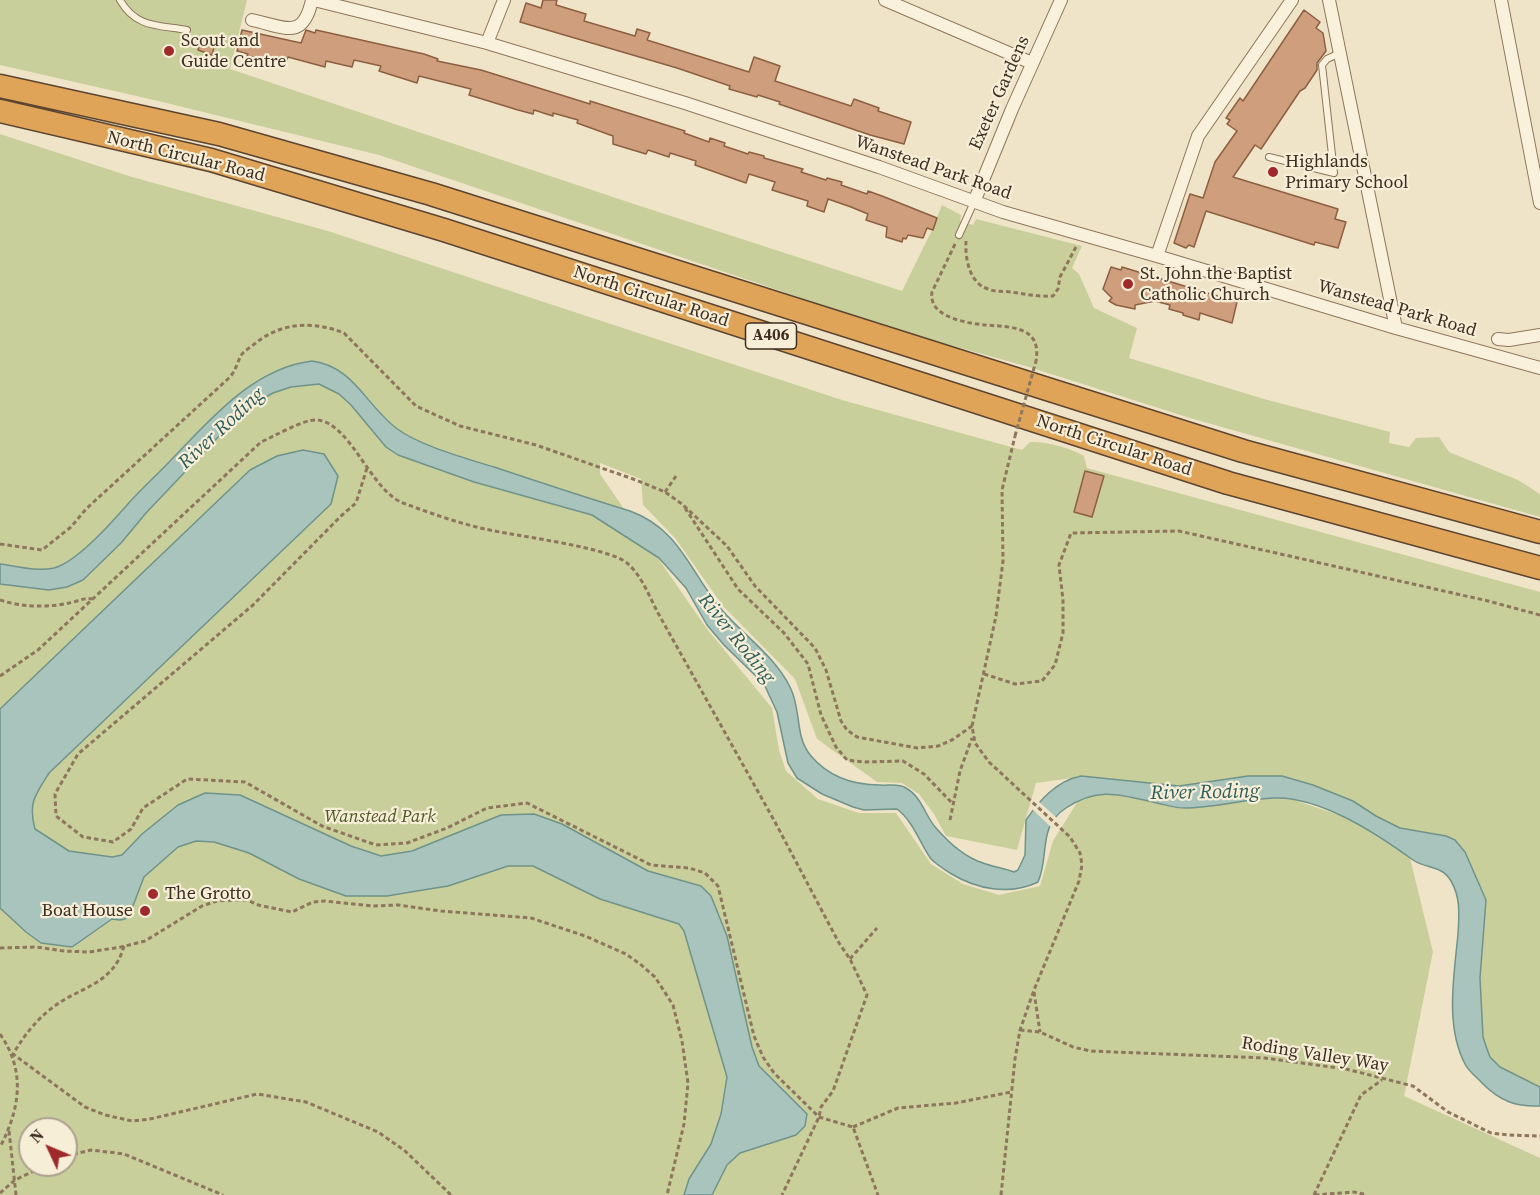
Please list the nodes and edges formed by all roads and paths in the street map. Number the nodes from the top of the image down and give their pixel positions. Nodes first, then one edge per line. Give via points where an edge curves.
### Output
1 (120, 0) edge
2 (313, 0) edge
3 (504, 0) edge
4 (885, 0) edge
5 (1061, 0) edge
6 (1292, 0) edge
7 (1329, 0) edge
8 (1501, 0) edge
9 (252, 20) dead end
10 (187, 30) dead end
11 (487, 43) junction
12 (1341, 53) junction
13 (1032, 63) junction
14 (0, 86) edge
15 (0, 111) edge
16 (1269, 156) dead end
17 (974, 202) junction
18 (1540, 202) edge
19 (1082, 234) junction
20 (959, 235) joint
21 (966, 255) dead end
22 (1157, 256) junction
23 (1396, 328) junction
24 (1540, 335) edge
25 (1498, 339) dead end
26 (1540, 368) edge
27 (367, 468) junction
28 (676, 476) dead end
29 (665, 492) junction
30 (682, 504) junction
31 (1540, 532) edge
32 (0, 544) edge
33 (1540, 568) edge
34 (92, 599) junction
35 (0, 600) edge
36 (1540, 615) edge
37 (984, 674) junction
38 (0, 676) edge
39 (972, 726) junction
40 (973, 738) junction
41 (953, 804) junction
42 (950, 820) dead end
43 (877, 928) dead end
44 (124, 946) junction
45 (0, 948) edge
46 (850, 958) junction
47 (1034, 990) junction
48 (1020, 1030) junction
49 (1040, 1032) junction
50 (0, 1034) edge
51 (13, 1054) junction
52 (1382, 1080) junction
53 (1012, 1092) junction
54 (819, 1117) junction
55 (853, 1127) junction
56 (8, 1131) junction
57 (1540, 1136) edge
58 (0, 1147) edge
59 (78, 1153) edge
60 (21, 1177) edge
61 (15, 1180) junction
62 (0, 1193) edge
63 (16, 1195) edge
64 (223, 1195) edge
65 (452, 1195) edge
66 (667, 1195) edge
67 (782, 1195) edge
68 (878, 1195) edge
69 (1001, 1195) edge
70 (1314, 1195) edge
71 (1367, 1195) edge

1 - 10 lane via 128,13 142,23
2 - 9 street via 302,26 291,28
2 - 11 street, Wanstead Park Road
3 - 11 street
4 - 13 street
5 - 13 street, Exeter Gardens
6 - 22 street via 1198,136
7 - 12 street
8 - 18 street
11 - 17 street, Wanstead Park Road via 685,103
12 - 16 lane via 1322,65 1334,173
12 - 23 street
13 - 17 street, Exeter Gardens
14 - 31 highway, North Circular Road / A406 via 219,134 431,194 1243,451
15 - 33 highway, North Circular Road / A406 via 233,167 455,234 1228,483
17 - 19 street, Wanstead Park Road
17 - 20 lane
19 - 21 path via 1053,296 982,287 971,274
19 - 22 street, Wanstead Park Road
20 - 37 path, bridge via 932,292 933,305 940,313 963,320 1028,333 1038,351 1002,490 1003,561
22 - 23 street, Wanstead Park Road
23 - 26 street, Wanstead Park Road
24 - 25 street
27 - 34 path via 338,428 316,420 271,437 261,442
27 - 46 path via 399,501 475,526 616,556 626,562 641,578
27 - 54 path via 357,503 253,605 78,754 55,794 56,816 83,837 112,842 131,829 143,808 187,779 245,782 322,826 376,845 407,843 487,808 527,803 651,865 705,873 718,886 754,1036 763,1057
28 - 29 path
29 - 30 path
29 - 32 path via 536,445 460,426 416,406 344,333 299,324 273,331 243,354 229,378 42,550
30 - 39 path via 727,546 756,586 815,648 847,730 857,737 917,748 938,746
30 - 41 path via 738,589 784,633 808,664 822,715 841,754 847,760 863,762 903,760 924,774
34 - 35 path via 52,605
34 - 38 path via 38,650
36 - 37 path via 1179,531 1071,533 1059,565 1063,633 1055,666 1042,681 1015,684
37 - 39 path
39 - 40 path
40 - 41 path
40 - 47 path via 989,762 1070,837 1080,853 1079,881
41 - 42 path
43 - 46 path
44 - 45 path via 89,952
44 - 51 path via 108,974 46,1012 31,1025
44 - 66 path via 145,941 217,901 247,900 292,912 325,901 531,918 626,954 655,977 668,994 682,1041 688,1083 684,1124
46 - 54 path via 867,995 833,1090
47 - 48 path
47 - 49 path
48 - 49 path, Roding Valley Way
48 - 53 path
49 - 52 path, Roding Valley Way via 1090,1051 1265,1058 1346,1069
50 - 51 path
51 - 56 path via 18,1092
51 - 65 path via 85,1107 132,1121 257,1094 306,1102 378,1132 404,1150
52 - 57 path, Roding Valley Way via 1413,1086 1448,1112 1491,1132
52 - 70 path via 1361,1095
53 - 55 path via 956,1103 898,1108
53 - 69 path
54 - 55 path
54 - 67 path
55 - 68 path
56 - 58 path
56 - 61 path
59 - 64 path via 92,1150 124,1154
60 - 61 path
61 - 62 path
61 - 63 path
70 - 71 path

